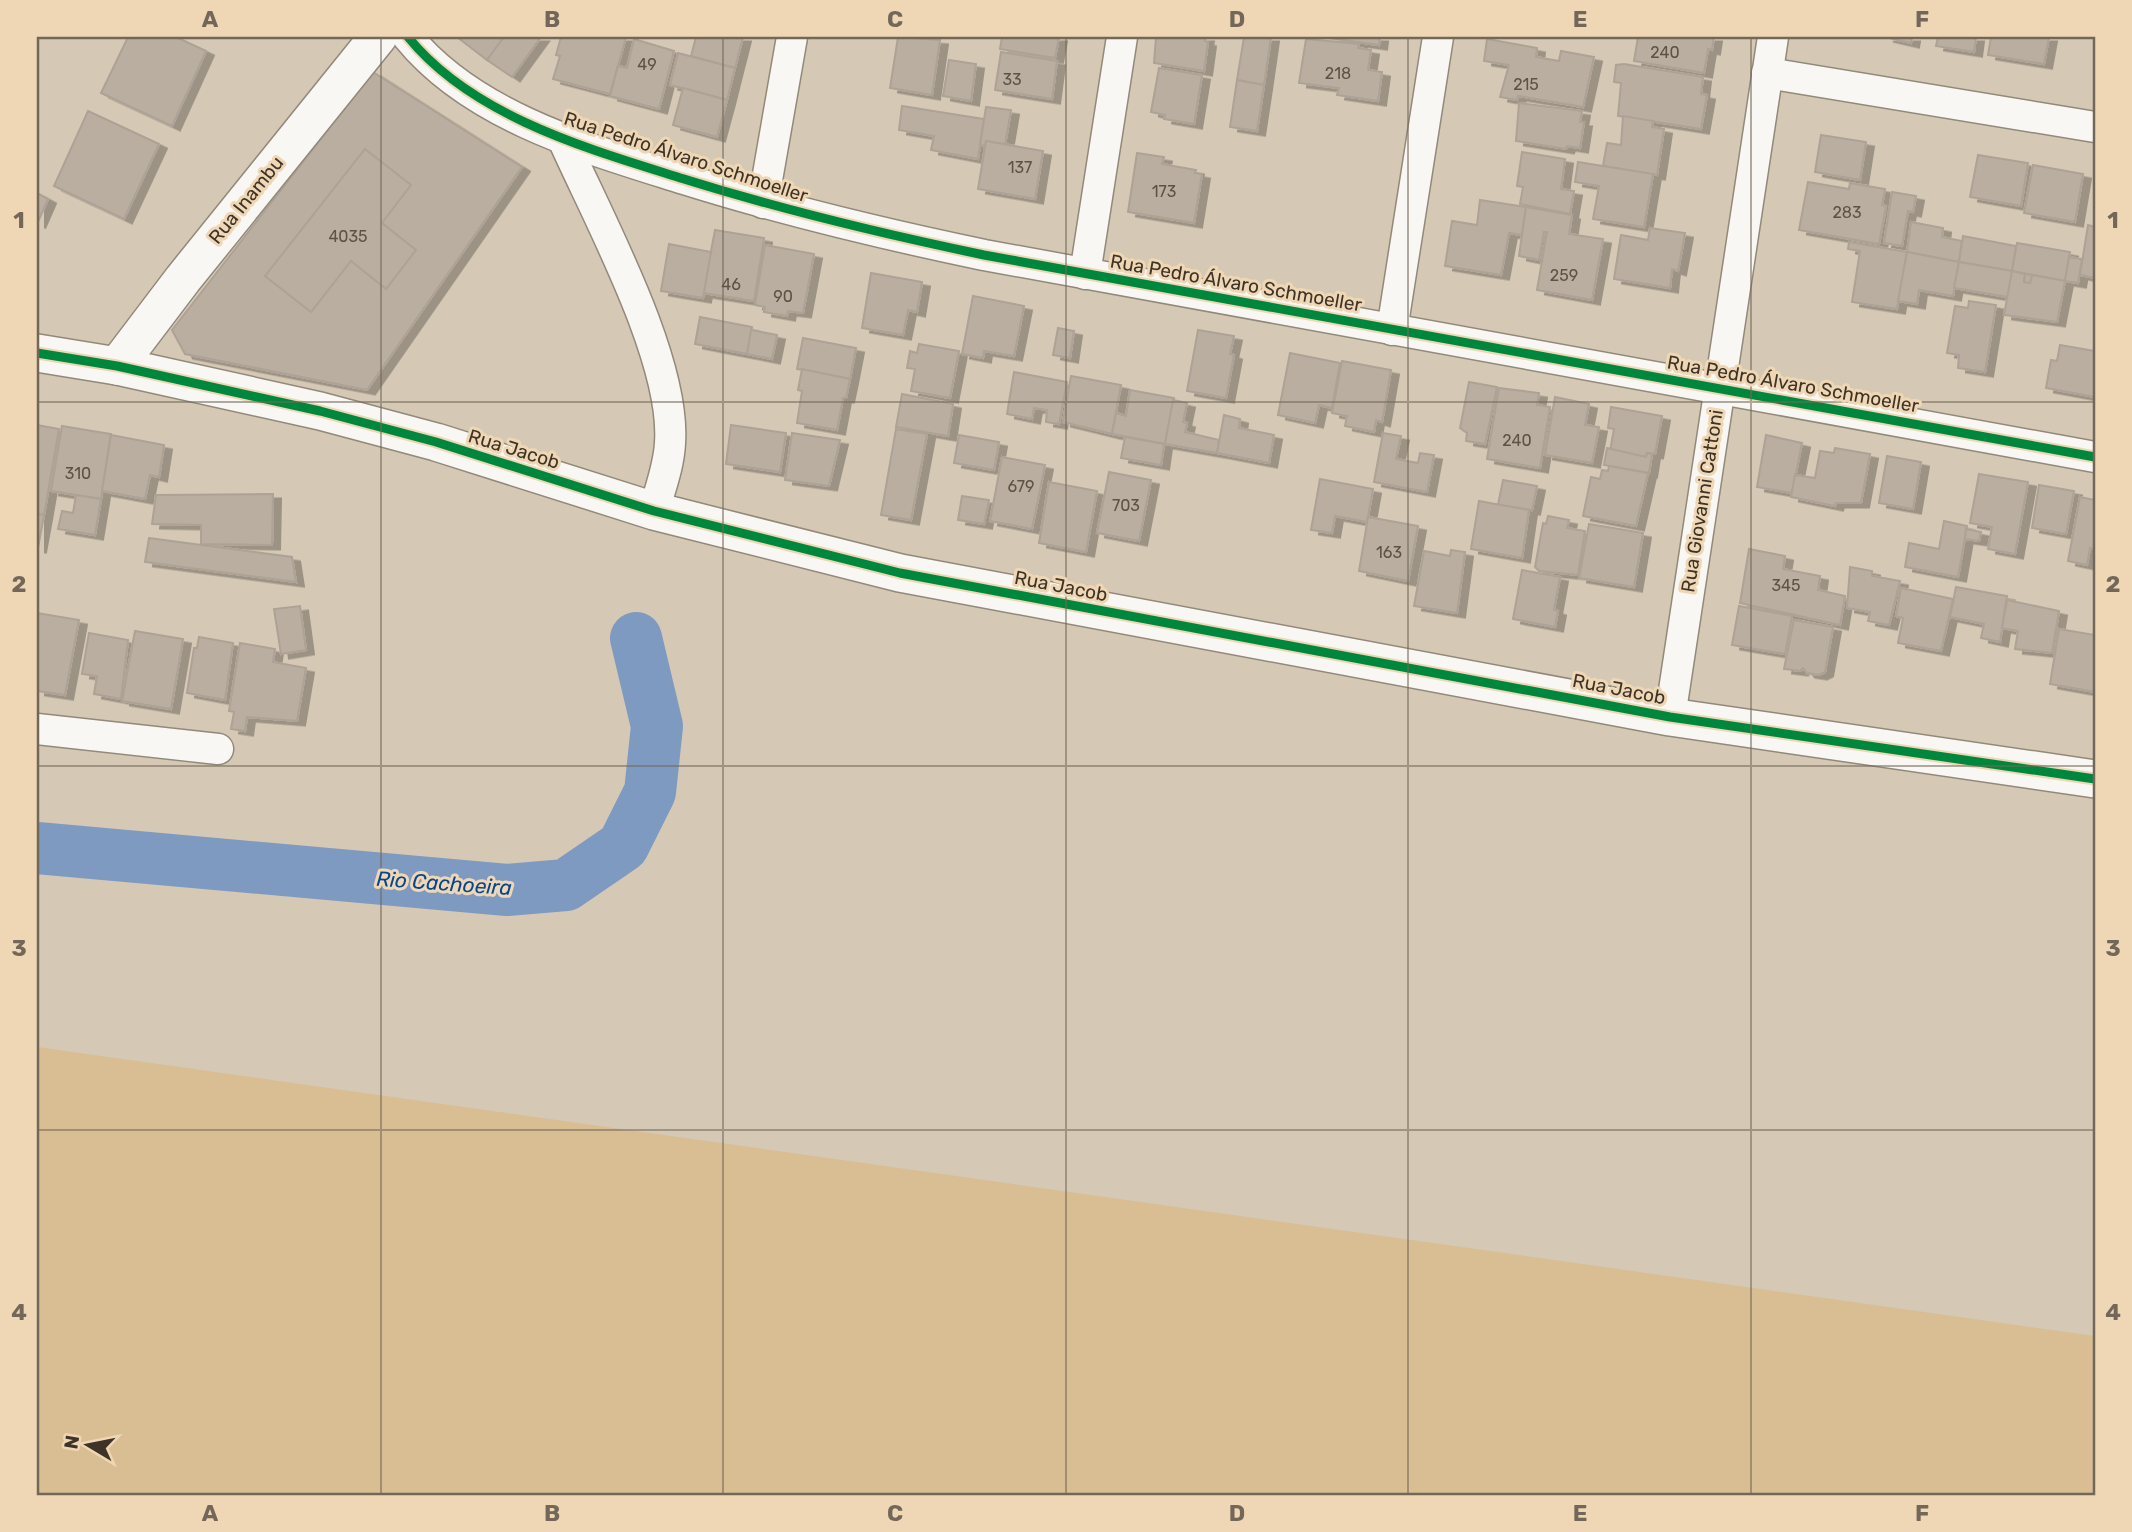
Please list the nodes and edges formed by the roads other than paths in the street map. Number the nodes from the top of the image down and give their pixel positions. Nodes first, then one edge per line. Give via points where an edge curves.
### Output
1 (379, 37) edge
2 (408, 37) edge
3 (792, 37) edge
4 (1122, 37) edge
5 (1438, 37) edge
6 (1773, 37) edge
7 (1767, 73) junction
8 (2095, 127) edge
9 (562, 137) junction
10 (763, 203) junction
11 (1086, 274) junction
12 (1392, 330) junction
13 (37, 353) edge
14 (117, 366) junction
15 (1719, 389) junction
16 (2095, 457) edge
17 (653, 511) junction
18 (1670, 717) junction
19 (37, 729) edge
20 (218, 749) dead end
21 (2095, 779) edge

1 - 14 street, Rua Inambu
2 - 9 street, Rua Pedro Álvaro Schmoeller via 460,85
3 - 10 street
4 - 11 street
5 - 12 street
6 - 7 street, Rua Giovanni Cattoni
7 - 8 street
7 - 15 street, Rua Giovanni Cattoni
9 - 10 street, Rua Pedro Álvaro Schmoeller
9 - 17 street via 659,364 670,444
10 - 11 street, Rua Pedro Álvaro Schmoeller via 911,240
11 - 12 street, Rua Pedro Álvaro Schmoeller
12 - 15 street, Rua Pedro Álvaro Schmoeller
13 - 14 street, Rua Jacob
14 - 17 street, Rua Jacob via 320,411
15 - 16 street, Rua Pedro Álvaro Schmoeller
15 - 18 street, Rua Giovanni Cattoni
17 - 18 street, Rua Jacob via 900,573
18 - 21 street, Rua Jacob
19 - 20 street

